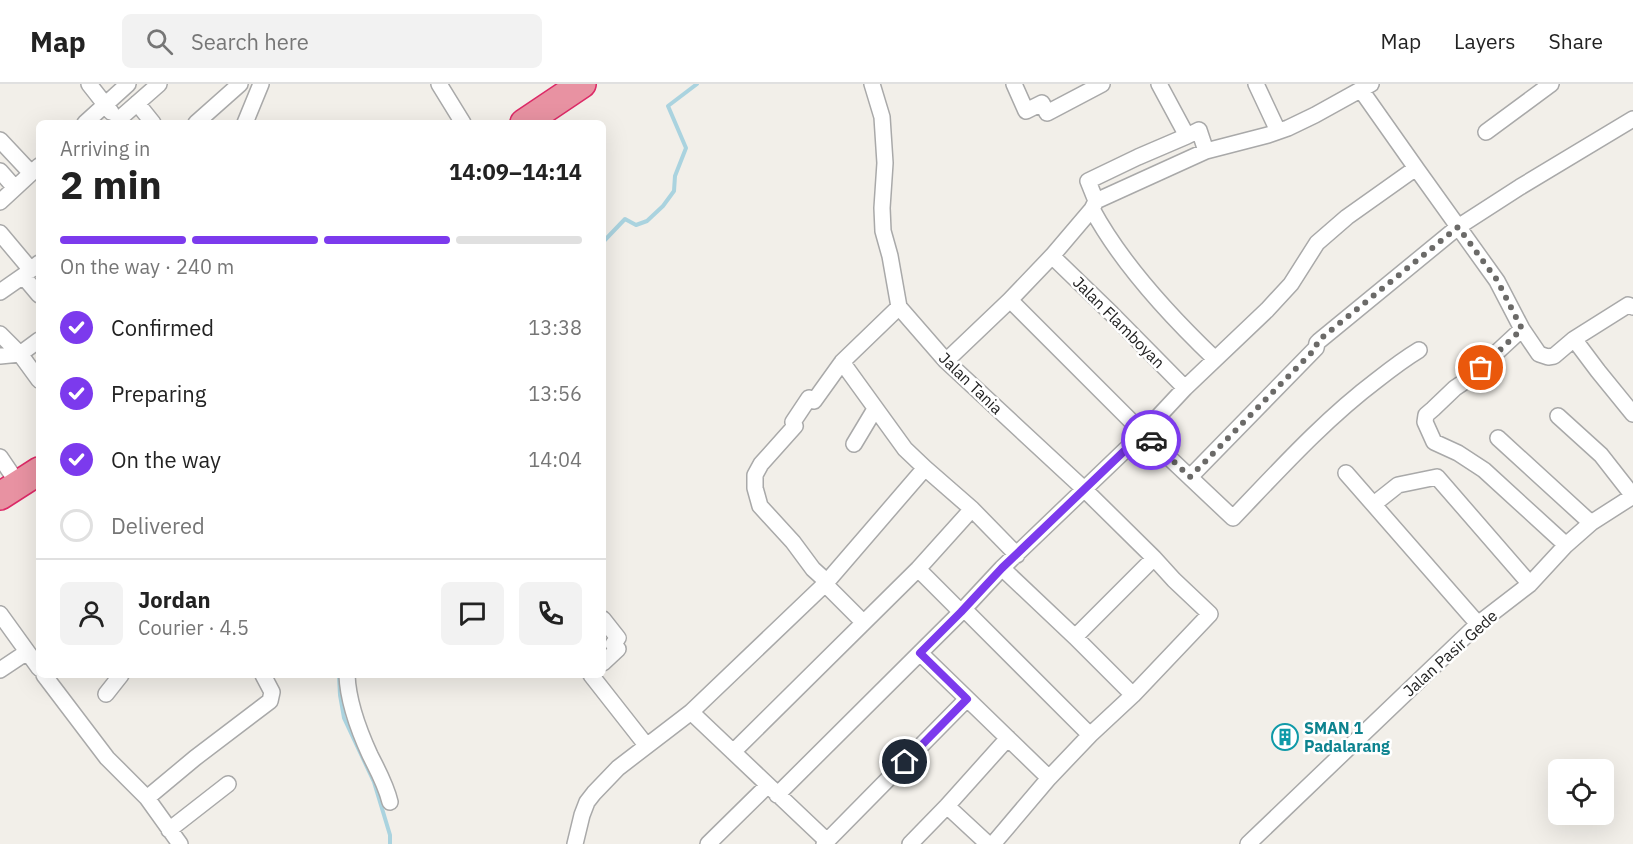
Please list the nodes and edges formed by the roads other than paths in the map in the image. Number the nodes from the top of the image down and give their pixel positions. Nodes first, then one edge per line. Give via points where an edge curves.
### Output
1 (89, 84) edge
2 (128, 84) edge
3 (159, 84) edge
4 (240, 84) edge
5 (261, 84) edge
6 (439, 84) edge
7 (582, 84) edge
8 (872, 84) edge
9 (1014, 84) edge
10 (1102, 84) edge
11 (1159, 84) edge
12 (1256, 84) edge
13 (1551, 84) edge
14 (1366, 87) edge
15 (137, 103) junction
16 (105, 105) junction
17 (1633, 119) edge
18 (88, 120) edge
19 (116, 120) edge
20 (120, 120) edge
21 (151, 120) edge
22 (199, 120) edge
23 (245, 120) edge
24 (461, 120) edge
25 (528, 120) edge
26 (1278, 131) junction
27 (1486, 132) dead end
28 (1187, 136) junction
29 (0, 140) edge
30 (1206, 151) junction
31 (1416, 168) junction
32 (35, 170) edge
33 (0, 171) edge
34 (15, 188) junction
35 (0, 202) edge
36 (1094, 205) junction
37 (1458, 227) junction
38 (0, 233) edge
39 (1052, 256) junction
40 (31, 270) edge
41 (36, 286) edge
42 (0, 291) edge
43 (1010, 300) junction
44 (899, 307) junction
45 (1633, 307) edge
46 (1522, 329) junction
47 (0, 334) edge
48 (1574, 339) junction
49 (36, 344) edge
50 (1419, 350) dead end
51 (0, 356) edge
52 (24, 359) junction
53 (1215, 359) junction
54 (946, 361) junction
55 (842, 362) junction
56 (36, 376) edge
57 (1185, 388) junction
58 (876, 409) junction
59 (1633, 414) edge
60 (1558, 416) dead end
61 (1143, 433) junction
62 (1498, 438) dead end
63 (854, 444) dead end
64 (0, 457) edge
65 (925, 468) junction
66 (1346, 473) dead end
67 (1190, 477) junction
68 (19, 484) edge
69 (1084, 489) junction
70 (1633, 496) edge
71 (1374, 504) junction
72 (972, 509) junction
73 (1591, 523) junction
74 (1566, 545) junction
75 (1017, 555) junction
76 (1154, 558) junction
77 (1002, 568) junction
78 (918, 569) junction
79 (825, 584) junction
80 (1530, 584) junction
81 (963, 611) junction
82 (0, 614) edge
83 (862, 622) junction
84 (606, 624) edge
85 (1478, 624) junction
86 (1075, 637) junction
87 (27, 652) junction
88 (920, 653) junction
89 (606, 660) edge
90 (36, 664) edge
91 (0, 670) edge
92 (46, 678) edge
93 (119, 678) edge
94 (265, 678) edge
95 (347, 678) edge
96 (593, 678) edge
97 (106, 694) dead end
98 (1133, 695) junction
99 (967, 699) junction
100 (691, 712) junction
101 (1090, 735) junction
102 (1008, 738) junction
103 (646, 745) junction
104 (733, 752) junction
105 (1049, 778) junction
106 (228, 784) dead end
107 (772, 790) junction
108 (147, 798) junction
109 (390, 802) dead end
110 (947, 806) junction
111 (169, 830) junction
112 (825, 843) edge
113 (180, 844) edge
114 (575, 844) edge
115 (708, 844) edge
116 (910, 844) edge
117 (988, 844) edge
118 (993, 844) edge
119 (1248, 844) edge

1 - 16 street
2 - 16 street
3 - 15 street
4 - 22 street
5 - 23 street
6 - 24 street
7 - 25 highway
8 - 44 street via 882,117 883,231
9 - 10 street via 1026,111 1042,103 1047,112
11 - 28 street
12 - 26 street
13 - 27 street
14 - 26 street
14 - 31 street
15 - 20 street
15 - 21 street
16 - 18 street
16 - 19 street
17 - 37 street
26 - 30 street
28 - 30 street via 1199,130
28 - 36 street via 1088,181
29 - 32 street
30 - 36 street
31 - 37 street
31 - 53 street via 1317,243 1291,284
32 - 34 street
33 - 34 street
34 - 35 street
36 - 39 street
36 - 53 street via 1099,222 1160,303
37 - 46 street via 1497,280
37 - 67 street via 1319,340 1316,348
38 - 40 street
39 - 43 street
39 - 57 street, Jalan Flamboyan
40 - 41 street
40 - 42 street
43 - 54 street
43 - 61 street
44 - 54 street, Jalan Tania
44 - 55 street
45 - 48 street via 1628,305
46 - 48 street via 1539,354 1548,357
46 - 74 street via 1424,421 1434,442 1484,470
47 - 52 street
48 - 59 street
49 - 52 street
50 - 67 street via 1352,399 1233,518
51 - 52 street
52 - 56 street
53 - 57 street
54 - 69 street, Jalan Tania
55 - 58 street
55 - 79 street via 814,401 809,398 793,422 795,426 755,476 760,507 825,579
57 - 61 street
58 - 63 street
58 - 65 street via 905,449
60 - 70 street via 1601,456
61 - 67 street
61 - 69 street
62 - 73 street
64 - 68 street
65 - 72 street
65 - 79 street
66 - 71 street
69 - 75 street
69 - 76 street, Jalan Tania
70 - 73 street, Jalan Pasir Gede
71 - 80 street via 1398,485 1437,477
71 - 85 street
72 - 75 street
72 - 78 street
73 - 74 street, Jalan Pasir Gede
74 - 80 street, Jalan Pasir Gede
75 - 77 street
76 - 86 street
76 - 98 street, Jalan Tania via 1210,614
77 - 81 street
77 - 86 street
78 - 81 street
78 - 83 street
79 - 83 street
79 - 100 street
80 - 85 street, Jalan Pasir Gede
81 - 88 street
81 - 101 street
82 - 87 street
83 - 104 street
84 - 89 street via 618,638 613,644 618,649
85 - 119 street, Jalan Pasir Gede
86 - 98 street
87 - 90 street
87 - 91 street
88 - 99 street
88 - 107 street
92 - 108 street via 107,758
93 - 97 street
94 - 108 street via 272,692 270,700
95 - 109 street via 356,717
96 - 103 street
98 - 101 street
99 - 102 street
99 - 112 street
100 - 103 street
100 - 104 street
101 - 105 street
102 - 105 street
102 - 110 street
103 - 114 street via 591,796
104 - 107 street
105 - 118 street
106 - 111 street
107 - 112 street
107 - 115 street
108 - 111 street
110 - 116 street
110 - 117 street
111 - 113 street

